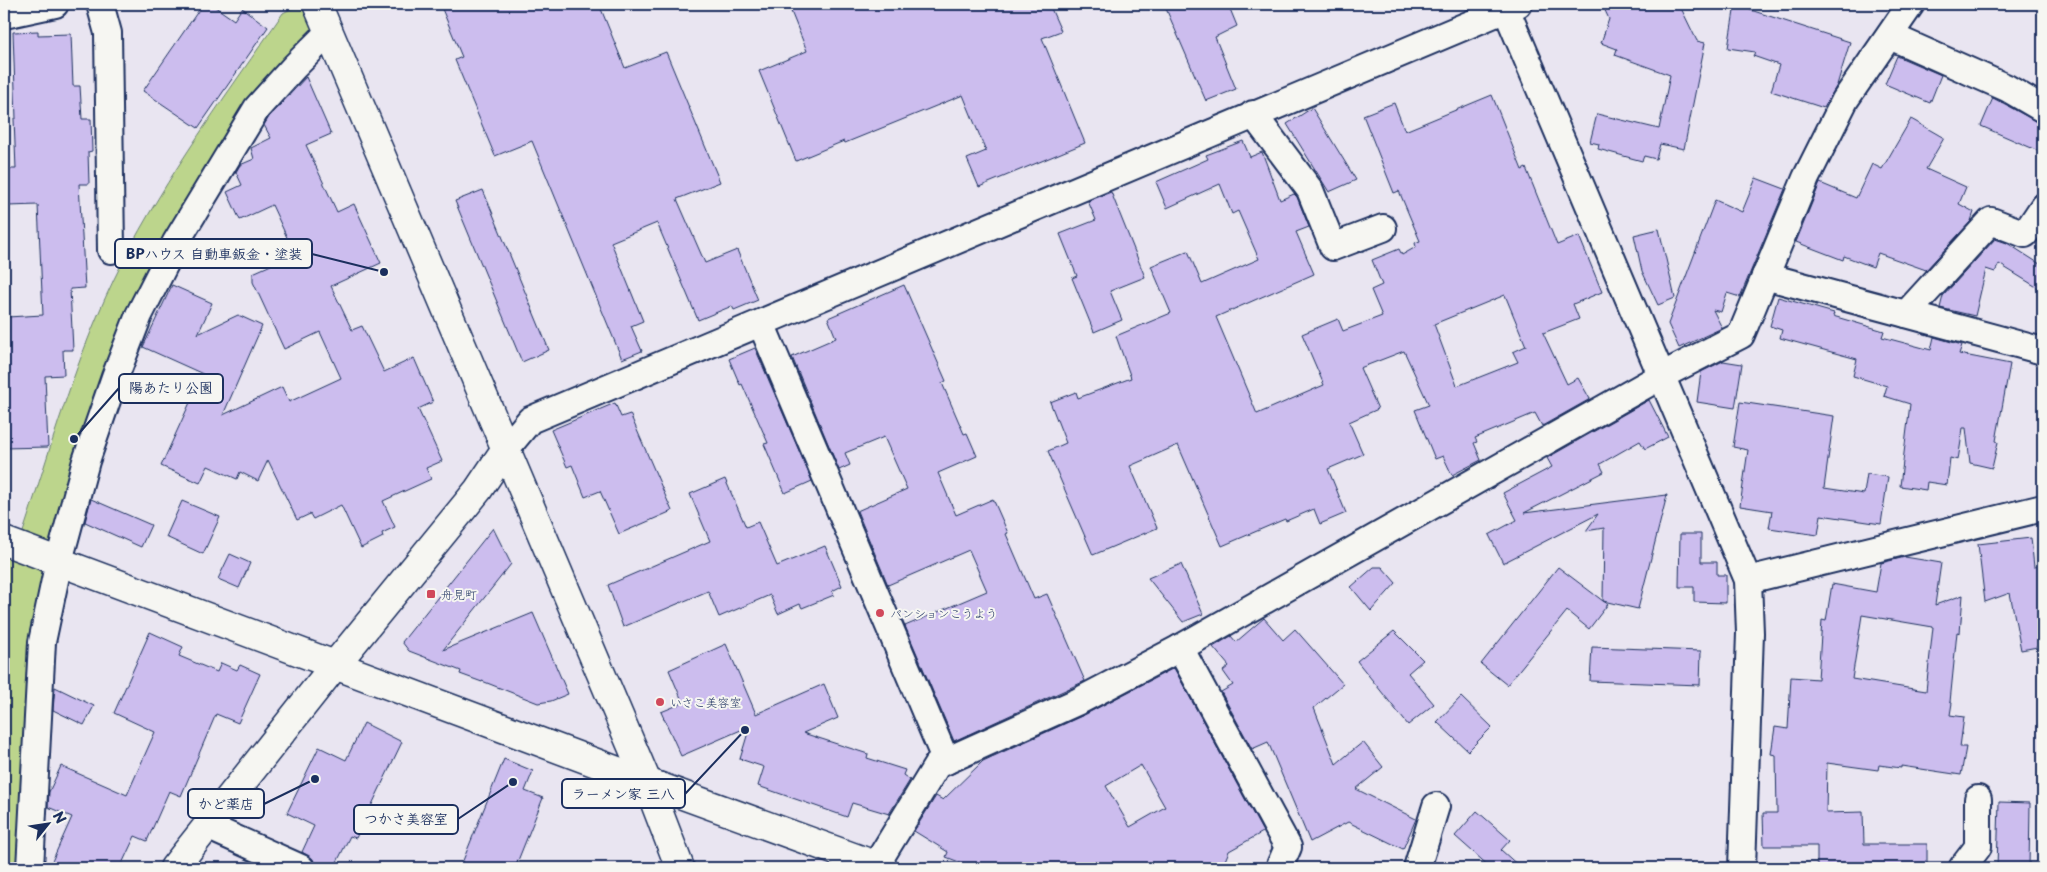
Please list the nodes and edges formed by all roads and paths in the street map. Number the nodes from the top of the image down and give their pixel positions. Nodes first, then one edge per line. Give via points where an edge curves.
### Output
1 (55, 4) edge
2 (100, 4) edge
3 (317, 4) edge
4 (1911, 4) edge
5 (1512, 6) edge
6 (4, 15) edge
7 (330, 32) junction
8 (1890, 36) junction
9 (2043, 109) edge
10 (1254, 114) junction
11 (2043, 207) edge
12 (1384, 228) dead end
13 (111, 250) dead end
14 (1765, 276) junction
15 (1906, 314) junction
16 (761, 323) junction
17 (2043, 351) edge
18 (1663, 375) junction
19 (505, 450) junction
20 (2043, 508) edge
21 (4, 541) edge
22 (59, 561) junction
23 (1748, 580) junction
24 (1180, 648) junction
25 (334, 665) junction
26 (946, 761) junction
27 (647, 782) junction
28 (1978, 800) dead end
29 (1436, 806) dead end
30 (207, 826) junction
31 (880, 867) edge
32 (30, 868) edge
33 (174, 868) edge
34 (302, 868) edge
35 (680, 868) edge
36 (1279, 868) edge
37 (1417, 868) edge
38 (1742, 868) edge
39 (1962, 868) edge

1 - 6 street
2 - 13 street via 108,33
3 - 7 street
4 - 8 street
5 - 10 street
5 - 18 street
7 - 19 street
7 - 22 street via 257,108 176,242 139,315 115,377 86,461
8 - 9 street via 2007,88
8 - 14 street via 1845,100 1806,178
10 - 12 street via 1310,190 1333,247
10 - 16 street
11 - 15 street via 2025,234 1990,221
14 - 15 street
14 - 18 street via 1741,334
15 - 17 street
16 - 19 street via 530,420
16 - 26 street
18 - 23 street
18 - 24 street
19 - 25 street via 478,490
19 - 27 street
20 - 23 street
21 - 22 street
22 - 25 street
22 - 32 street via 42,642
23 - 38 street via 1750,633
24 - 26 street via 1079,702
24 - 36 street via 1288,847
25 - 27 street
25 - 30 street
26 - 31 street via 937,765
27 - 31 street
27 - 35 street
28 - 39 street via 1978,847
29 - 37 street
30 - 33 street
30 - 34 street

